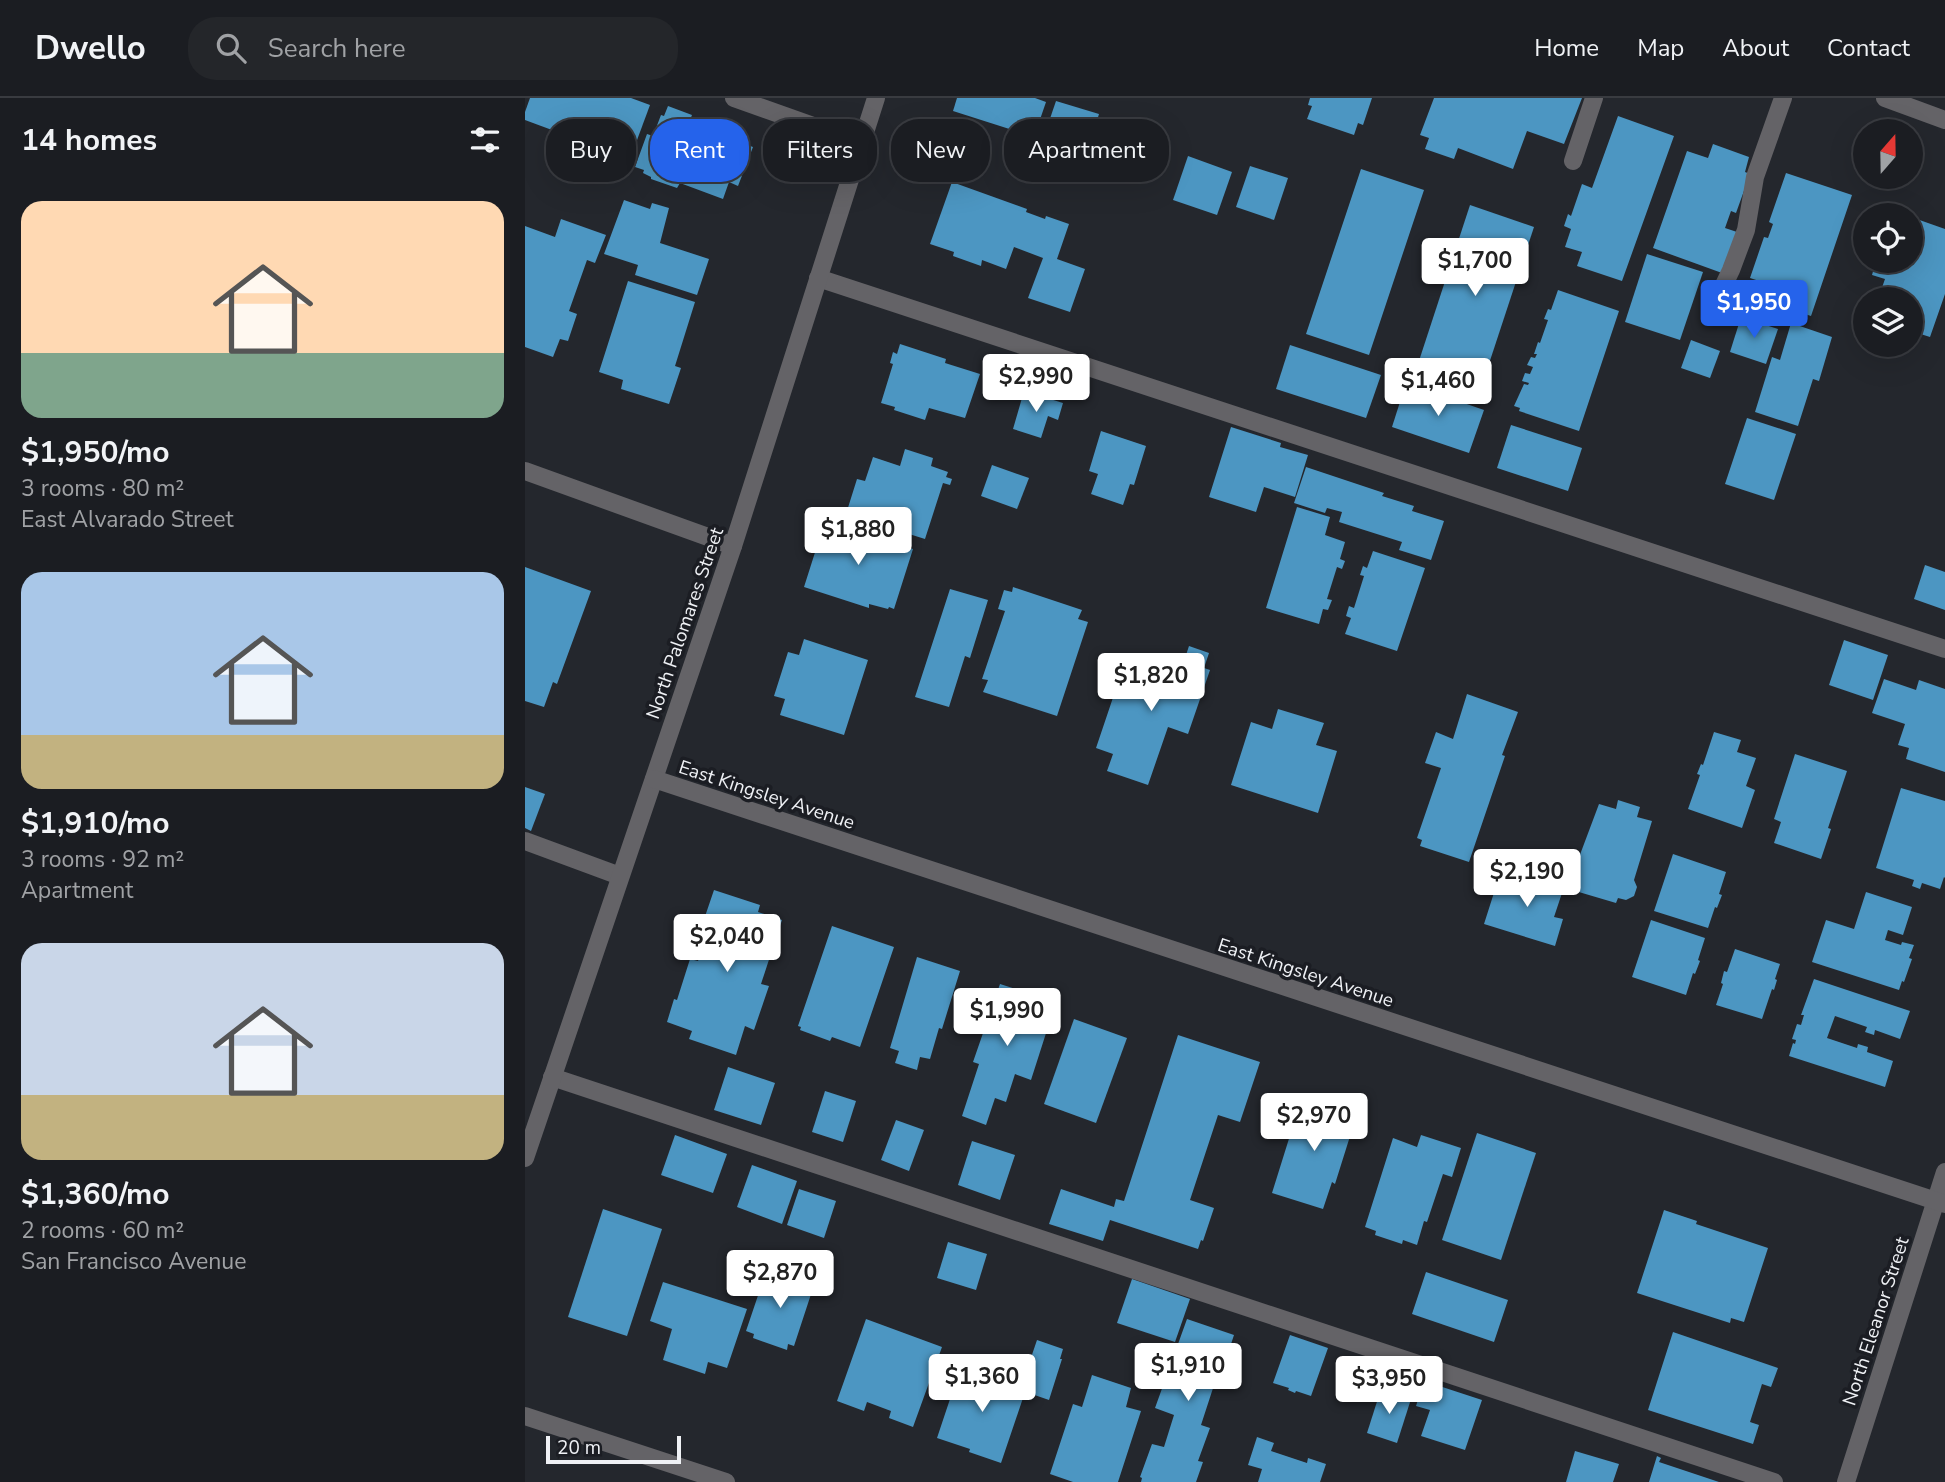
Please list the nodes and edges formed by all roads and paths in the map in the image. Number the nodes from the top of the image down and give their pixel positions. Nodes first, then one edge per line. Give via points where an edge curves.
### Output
1 (734, 98) edge
2 (876, 98) edge
3 (1594, 98) edge
4 (1783, 98) edge
5 (1885, 98) edge
6 (793, 119) edge
7 (869, 119) edge
8 (1945, 120) edge
9 (1573, 161) dead end
10 (849, 182) edge
11 (818, 278) junction
12 (1713, 308) dead end
13 (525, 471) edge
14 (733, 546) junction
15 (1945, 649) edge
16 (653, 779) junction
17 (525, 841) edge
18 (620, 876) junction
19 (552, 1077) junction
20 (525, 1158) edge
21 (1945, 1172) edge
22 (1940, 1202) edge
23 (525, 1416) edge
24 (726, 1482) edge
25 (1774, 1482) edge
26 (1846, 1482) edge

1 - 6 street
2 - 7 street, North Palomares Street
3 - 9 street
4 - 12 street via 1755,177 1746,230
5 - 8 street
10 - 11 street, North Palomares Street
11 - 14 street, North Palomares Street
11 - 15 street
13 - 14 street
14 - 16 street, North Palomares Street
16 - 18 street, North Palomares Street
16 - 22 street, East Kingsley Avenue
17 - 18 street
18 - 19 street, North Palomares Street
19 - 20 street, North Palomares Street
19 - 25 street
21 - 22 street, North Eleanor Street
22 - 26 street, North Eleanor Street
23 - 24 street

